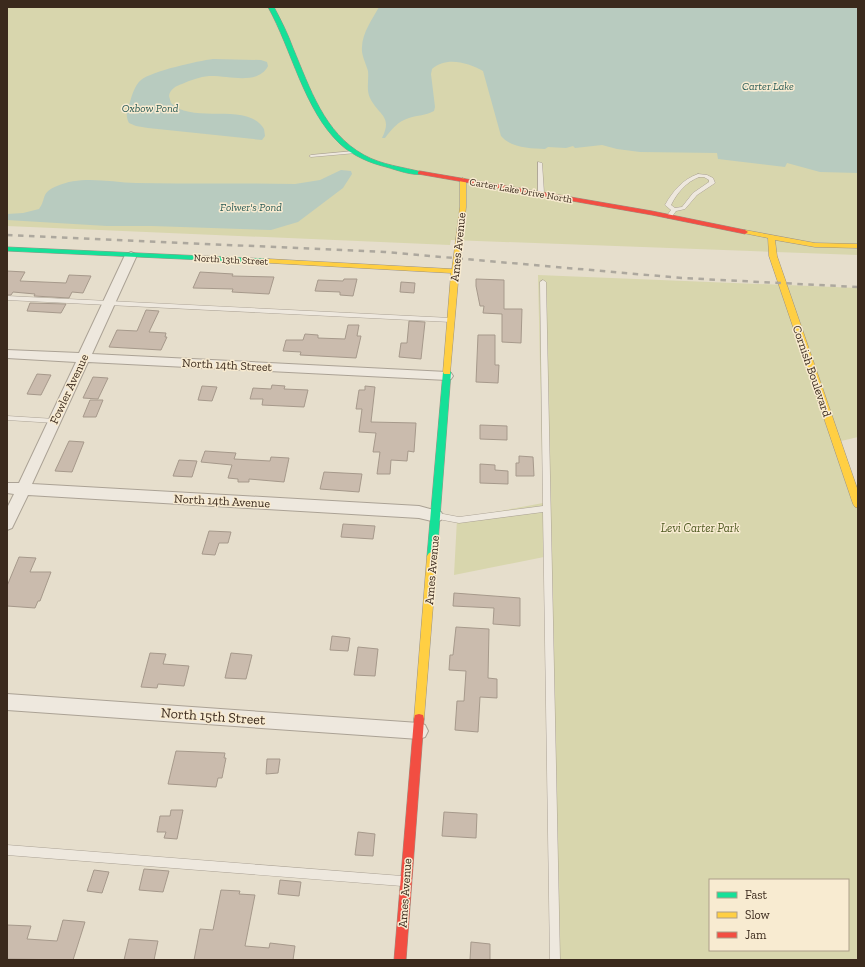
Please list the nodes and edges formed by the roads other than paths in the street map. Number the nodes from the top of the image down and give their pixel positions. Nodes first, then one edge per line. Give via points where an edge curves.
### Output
1 (271, 7) edge
2 (354, 152) junction
3 (311, 156) dead end
4 (540, 163) dead end
5 (463, 180) junction
6 (541, 193) junction
7 (671, 213) junction
8 (771, 236) junction
9 (858, 246) edge
10 (7, 249) edge
11 (131, 255) junction
12 (455, 271) junction
13 (543, 282) dead end
14 (7, 298) edge
15 (109, 302) junction
16 (451, 320) junction
17 (7, 354) edge
18 (84, 358) junction
19 (447, 376) junction
20 (7, 418) edge
21 (55, 421) junction
22 (7, 488) edge
23 (23, 489) junction
24 (858, 504) edge
25 (546, 509) junction
26 (436, 516) junction
27 (7, 524) edge
28 (7, 702) edge
29 (419, 731) junction
30 (7, 850) edge
31 (406, 881) junction
32 (400, 960) edge
33 (555, 960) edge

1 - 2 street, Carter Lake Drive North via 285,30 321,117 330,132
2 - 3 lane
2 - 5 street, Carter Lake Drive North via 398,168
4 - 6 lane
5 - 6 street, Carter Lake Drive North
5 - 12 street, Ames Avenue
6 - 7 street, Carter Lake Drive North
7 - 7 lane via 687,206 694,196 712,182 711,179 706,176 692,178 674,193 668,204
7 - 8 street, Carter Lake Drive North
8 - 9 street, Carter Lake Drive North via 817,245
8 - 24 street, Cornish Boulevard via 773,256
10 - 11 street, North 13th Street
11 - 12 street, North 13th Street
11 - 15 street, Fowler Avenue
12 - 16 street, Ames Avenue
13 - 25 lane
14 - 15 lane
15 - 16 lane
15 - 18 street, Fowler Avenue
16 - 19 street, Ames Avenue
17 - 18 street, North 14th Street
18 - 19 street, North 14th Street
18 - 21 street, Fowler Avenue
19 - 26 street, Ames Avenue
20 - 21 lane
21 - 23 street, Fowler Avenue
22 - 23 street, North 14th Avenue
23 - 26 street, North 14th Avenue via 419,512
23 - 27 street, Fowler Avenue
25 - 26 lane via 459,520
25 - 33 lane
26 - 29 street, Ames Avenue
28 - 29 street, North 15th Street
29 - 31 street, Ames Avenue
30 - 31 lane
31 - 32 street, Ames Avenue

